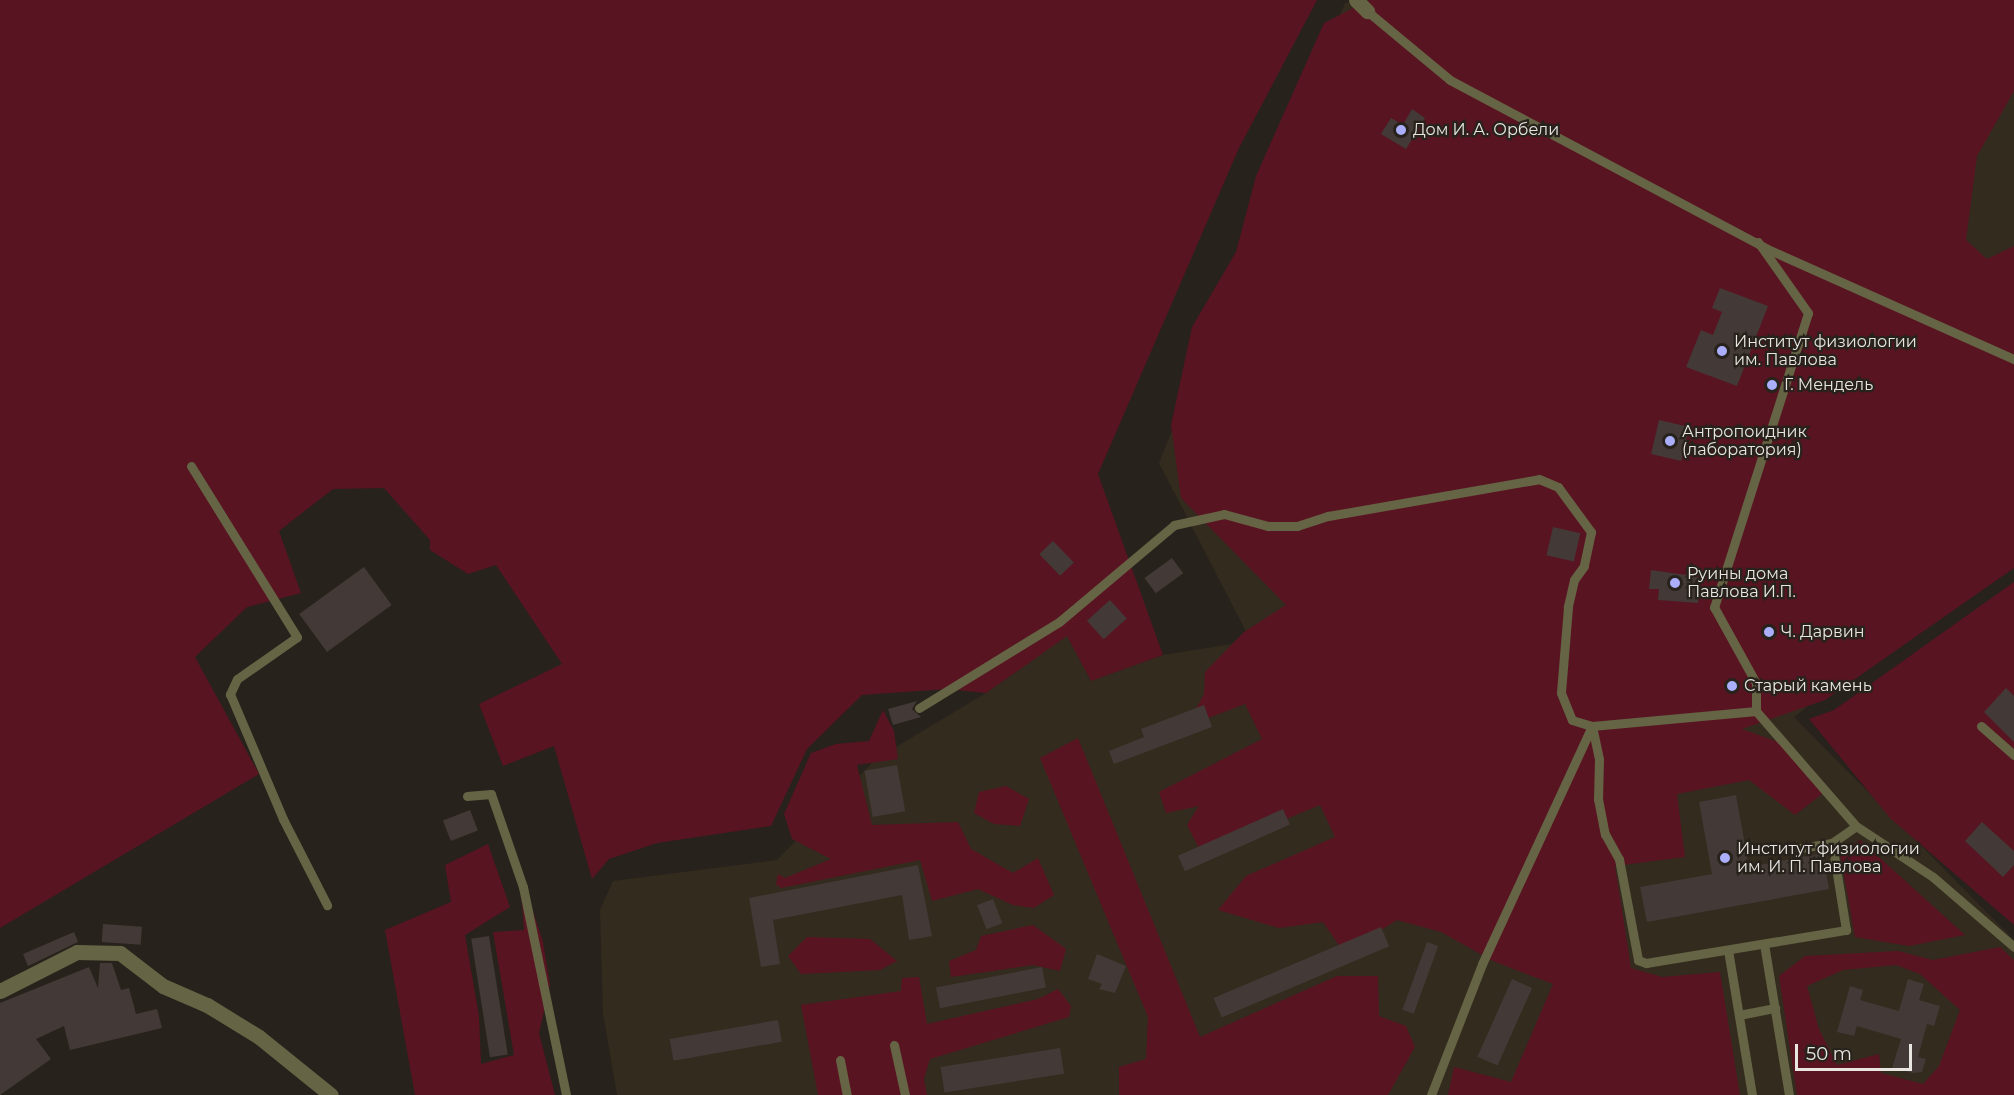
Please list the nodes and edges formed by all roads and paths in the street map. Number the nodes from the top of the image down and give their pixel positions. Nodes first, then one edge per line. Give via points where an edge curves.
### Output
1 (1356, 0) edge
2 (1367, 11) joint
3 (1758, 242) junction
4 (2014, 359) edge
5 (191, 466) dead end
6 (919, 708) dead end
7 (1756, 711) junction
8 (1592, 726) junction
9 (1981, 726) dead end
10 (2014, 755) edge
11 (467, 796) dead end
12 (1856, 826) junction
13 (1832, 843) junction
14 (1800, 848) dead end
15 (327, 905) dead end
16 (1764, 944) junction
17 (2014, 947) edge
18 (1728, 950) junction
19 (0, 992) edge
20 (1775, 1008) junction
21 (1738, 1015) junction
22 (894, 1045) dead end
23 (840, 1060) dead end
24 (331, 1095) edge
25 (566, 1095) edge
26 (847, 1095) edge
27 (905, 1095) edge
28 (1431, 1095) edge
29 (1752, 1095) edge
30 (1789, 1095) edge

1 - 2 street
2 - 3 lane via 1450,80
3 - 4 lane
3 - 7 lane via 1808,313 1714,607 1756,683
5 - 15 lane via 297,637 237,679 230,694 283,819
6 - 8 lane via 1059,622 1174,525 1224,514 1268,526 1297,526 1328,516 1539,479 1558,487 1591,532 1584,566 1574,580 1568,607 1560,674 1561,693 1572,720
7 - 8 lane
7 - 12 lane
8 - 18 lane via 1599,759 1598,799 1605,834 1619,859 1638,960
8 - 28 lane via 1482,964
9 - 10 lane
11 - 25 lane via 491,794 523,887
12 - 13 lane
12 - 17 lane via 1933,877
13 - 14 lane
13 - 16 lane via 1846,930
16 - 18 lane
16 - 20 lane
18 - 21 lane
19 - 24 street via 77,952 120,953 163,986 207,1005 259,1037
20 - 21 lane
20 - 30 lane
21 - 29 lane
22 - 27 lane
23 - 26 lane

